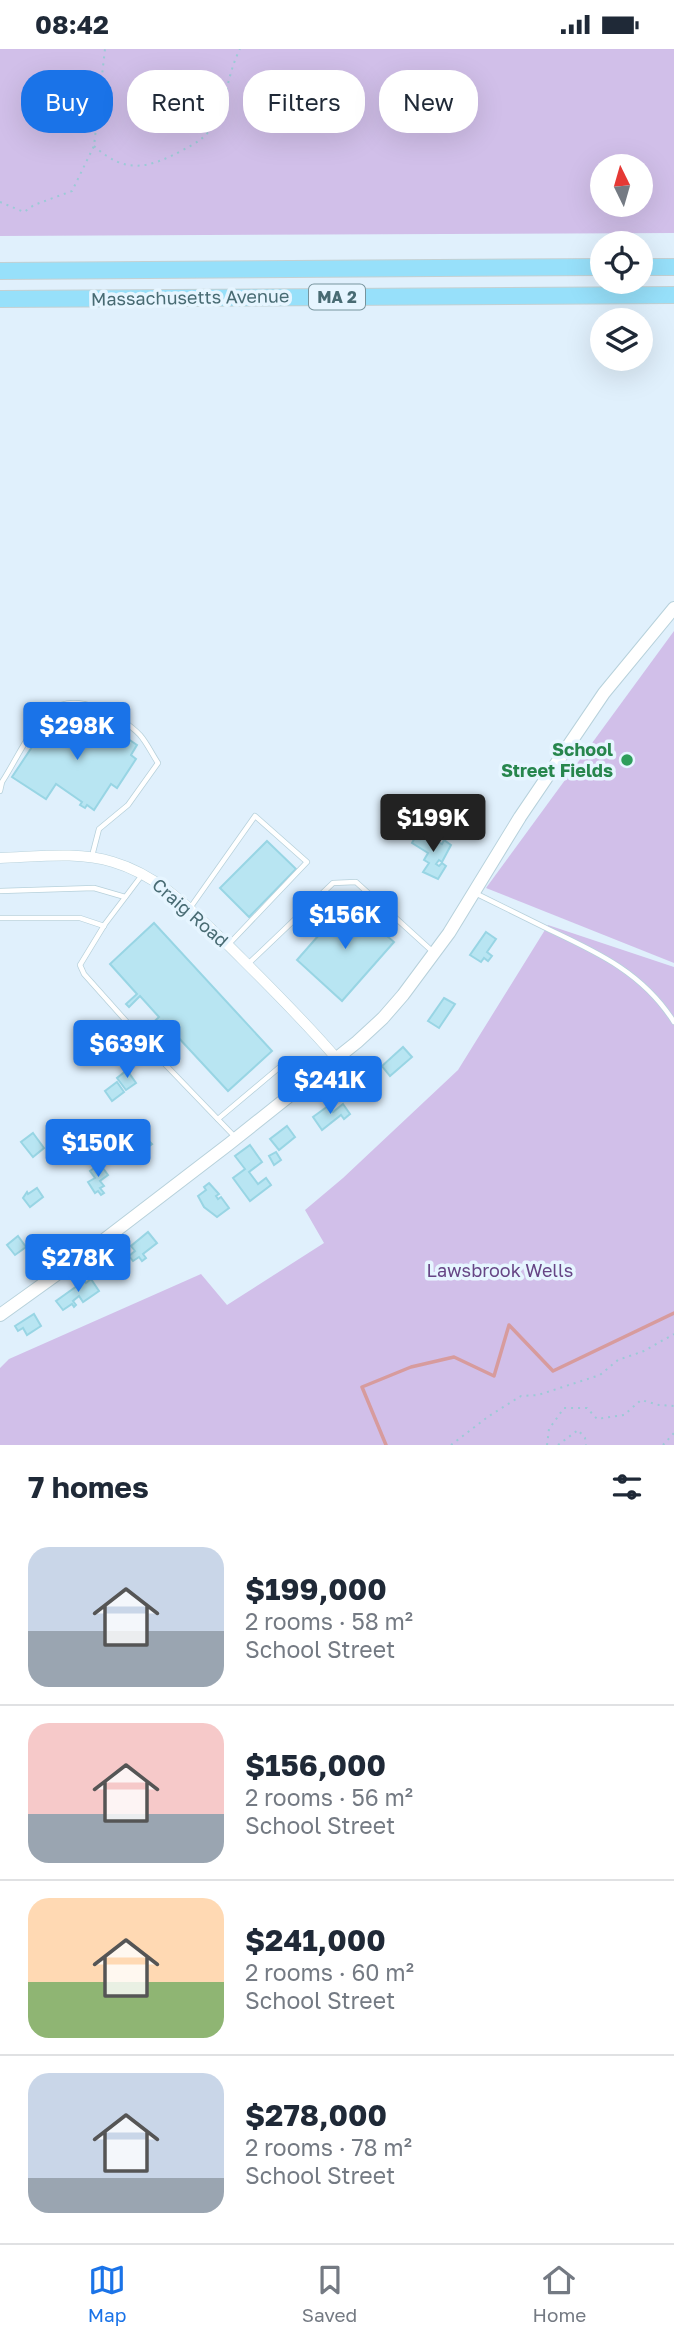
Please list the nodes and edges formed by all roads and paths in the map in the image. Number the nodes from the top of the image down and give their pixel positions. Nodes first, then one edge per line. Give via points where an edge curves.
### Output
1 (105, 49) edge
2 (240, 49) edge
3 (94, 146) junction
4 (0, 202) edge
5 (590, 267) edge
6 (653, 267) edge
7 (674, 267) edge
8 (0, 271) edge
9 (674, 295) edge
10 (0, 299) edge
11 (674, 608) edge
12 (0, 791) edge
13 (0, 858) edge
14 (92, 858) junction
15 (142, 874) junction
16 (0, 891) edge
17 (473, 892) junction
18 (125, 897) junction
19 (189, 908) junction
20 (0, 918) edge
21 (104, 926) junction
22 (228, 946) junction
23 (435, 953) junction
24 (247, 965) junction
25 (674, 1022) edge
26 (337, 1059) junction
27 (281, 1066) dead end
28 (218, 1119) junction
29 (236, 1139) junction
30 (1, 1313) edge
31 (674, 1334) edge
32 (674, 1406) edge
33 (674, 1433) edge
34 (451, 1445) edge
35 (547, 1445) edge
36 (558, 1445) edge
37 (586, 1445) edge
38 (663, 1445) edge

1 - 3 path
2 - 3 path via 216,120 201,142 168,160 140,167 123,165
3 - 4 path via 72,191 24,212
5 - 8 highway, Massachusetts Avenue / MA 2
6 - 7 highway
9 - 10 highway, Massachusetts Avenue / MA 2
11 - 17 street via 604,693
12 - 14 lane via 37,727 54,708 79,702 112,713 140,735 158,763 128,805 99,829
13 - 14 street, Craig Road
14 - 15 street, Craig Road
15 - 18 lane
15 - 19 street, Craig Road
16 - 18 lane via 94,888
17 - 23 street
17 - 25 lane via 607,957 649,990
18 - 21 lane
19 - 22 street, Craig Road
19 - 22 lane via 255,816 307,862
20 - 21 lane via 80,918
21 - 28 lane via 80,965 85,974
22 - 24 street, Craig Road
23 - 24 lane via 356,882 333,883
23 - 26 street via 383,1018
24 - 26 street, Craig Road via 297,1012
26 - 29 street
27 - 28 lane
28 - 29 lane
29 - 30 street
31 - 34 path via 618,1360 600,1375 522,1396
32 - 35 path via 641,1400 624,1415 597,1419 587,1408 564,1408 549,1429
33 - 38 path
36 - 37 path via 578,1430

